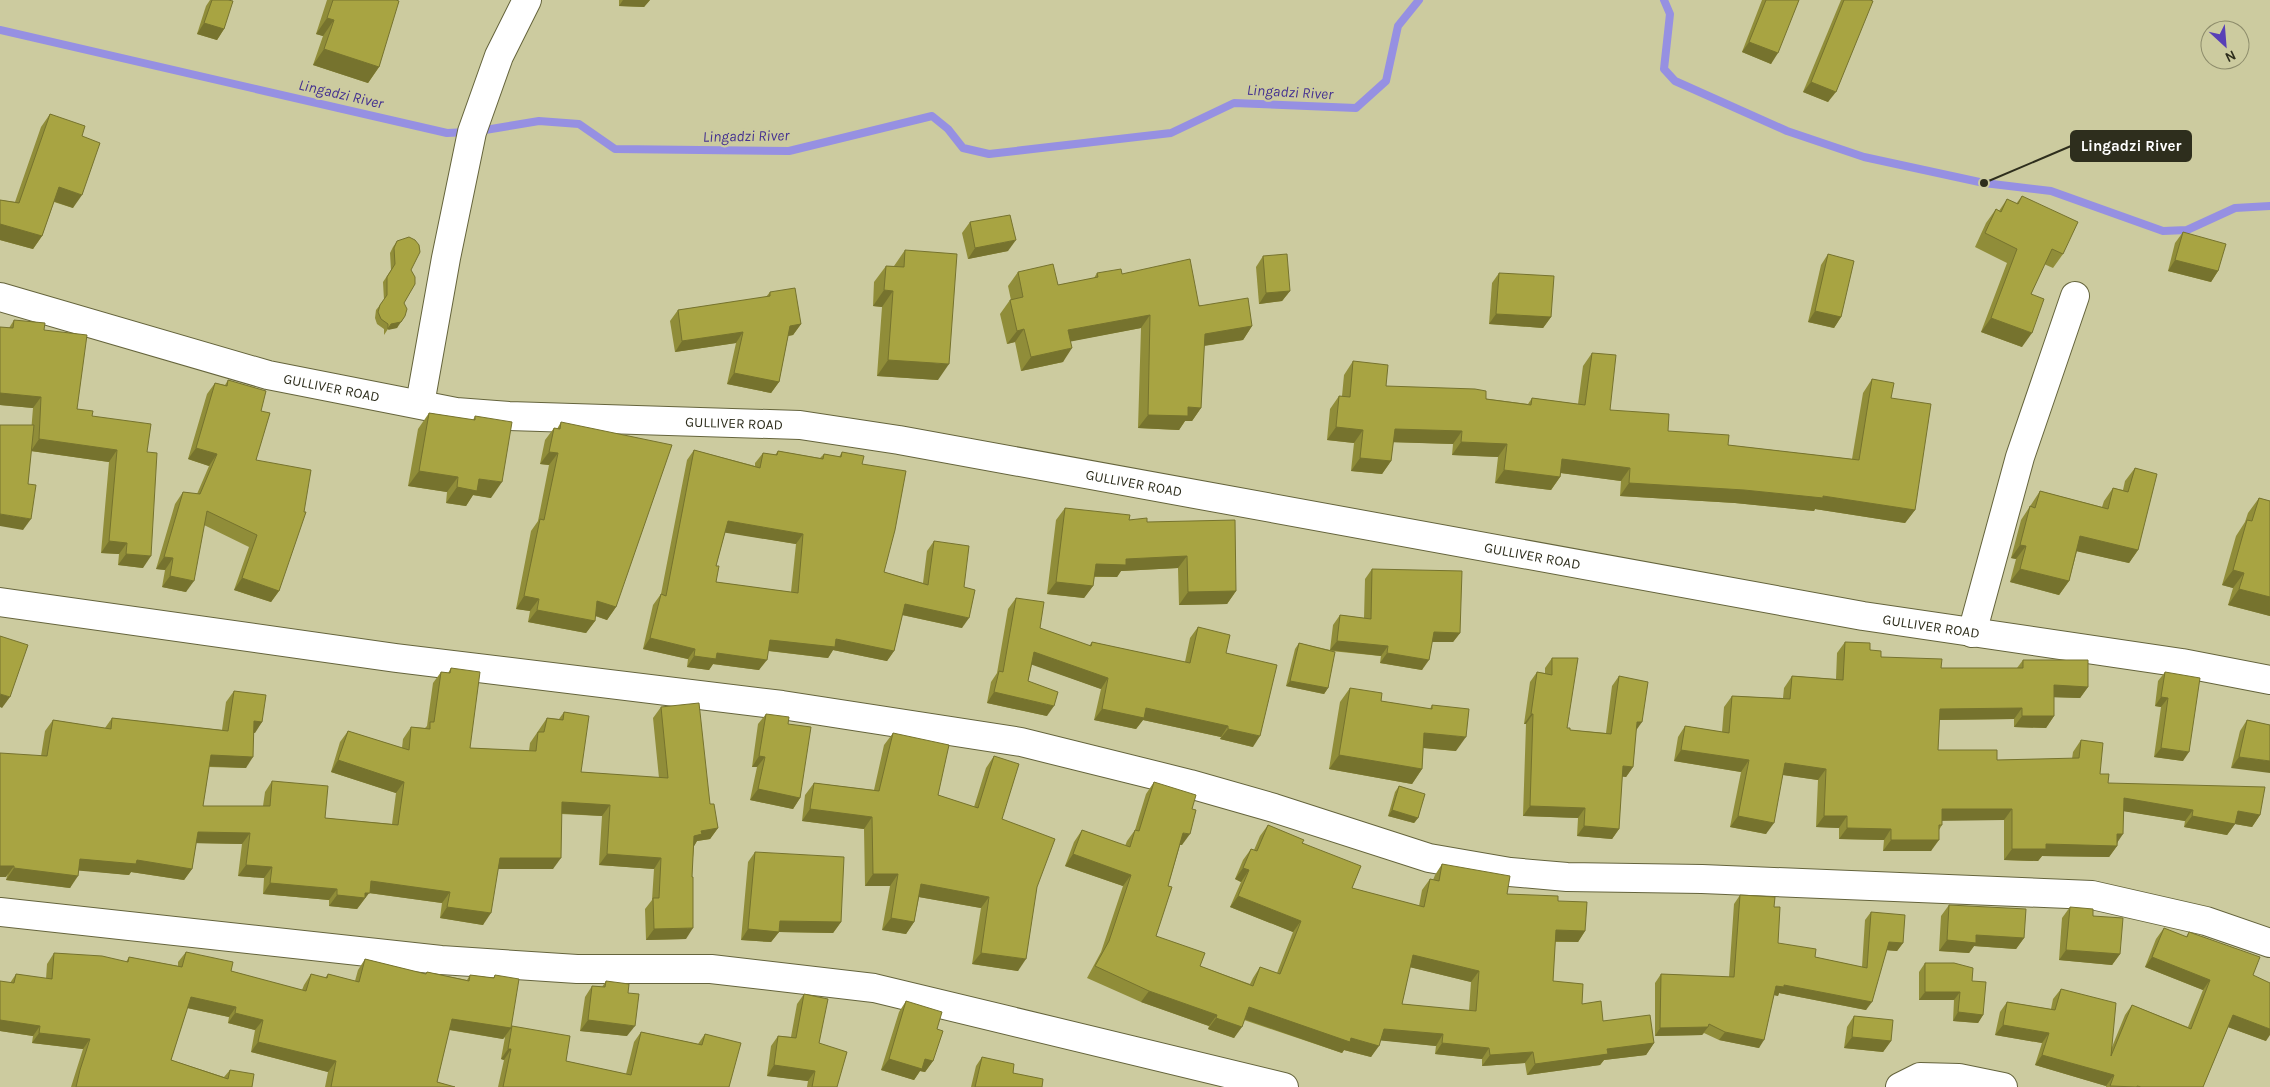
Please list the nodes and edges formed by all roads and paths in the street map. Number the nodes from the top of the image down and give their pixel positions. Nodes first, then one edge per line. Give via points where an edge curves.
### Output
1 (527, 0) edge
2 (2075, 296) dead end
3 (0, 297) edge
4 (420, 404) junction
5 (0, 602) edge
6 (1972, 633) junction
7 (2270, 680) edge
8 (0, 912) edge
9 (2270, 944) edge
10 (1284, 1087) edge
11 (1900, 1087) edge
12 (2003, 1087) edge

1 - 4 street via 499,56 472,132
2 - 6 street via 2020,457
3 - 4 street, GULLIVER ROAD via 268,375
4 - 6 street, GULLIVER ROAD via 456,412 509,416 800,425
5 - 9 street via 396,658 782,705 1021,742 1256,802 1429,858 1510,872 1567,877 1702,879 2092,895 2206,921
6 - 7 street, GULLIVER ROAD via 2182,663
8 - 10 street via 441,960 577,969 711,969 874,988
11 - 12 street via 1920,1077 1959,1078

